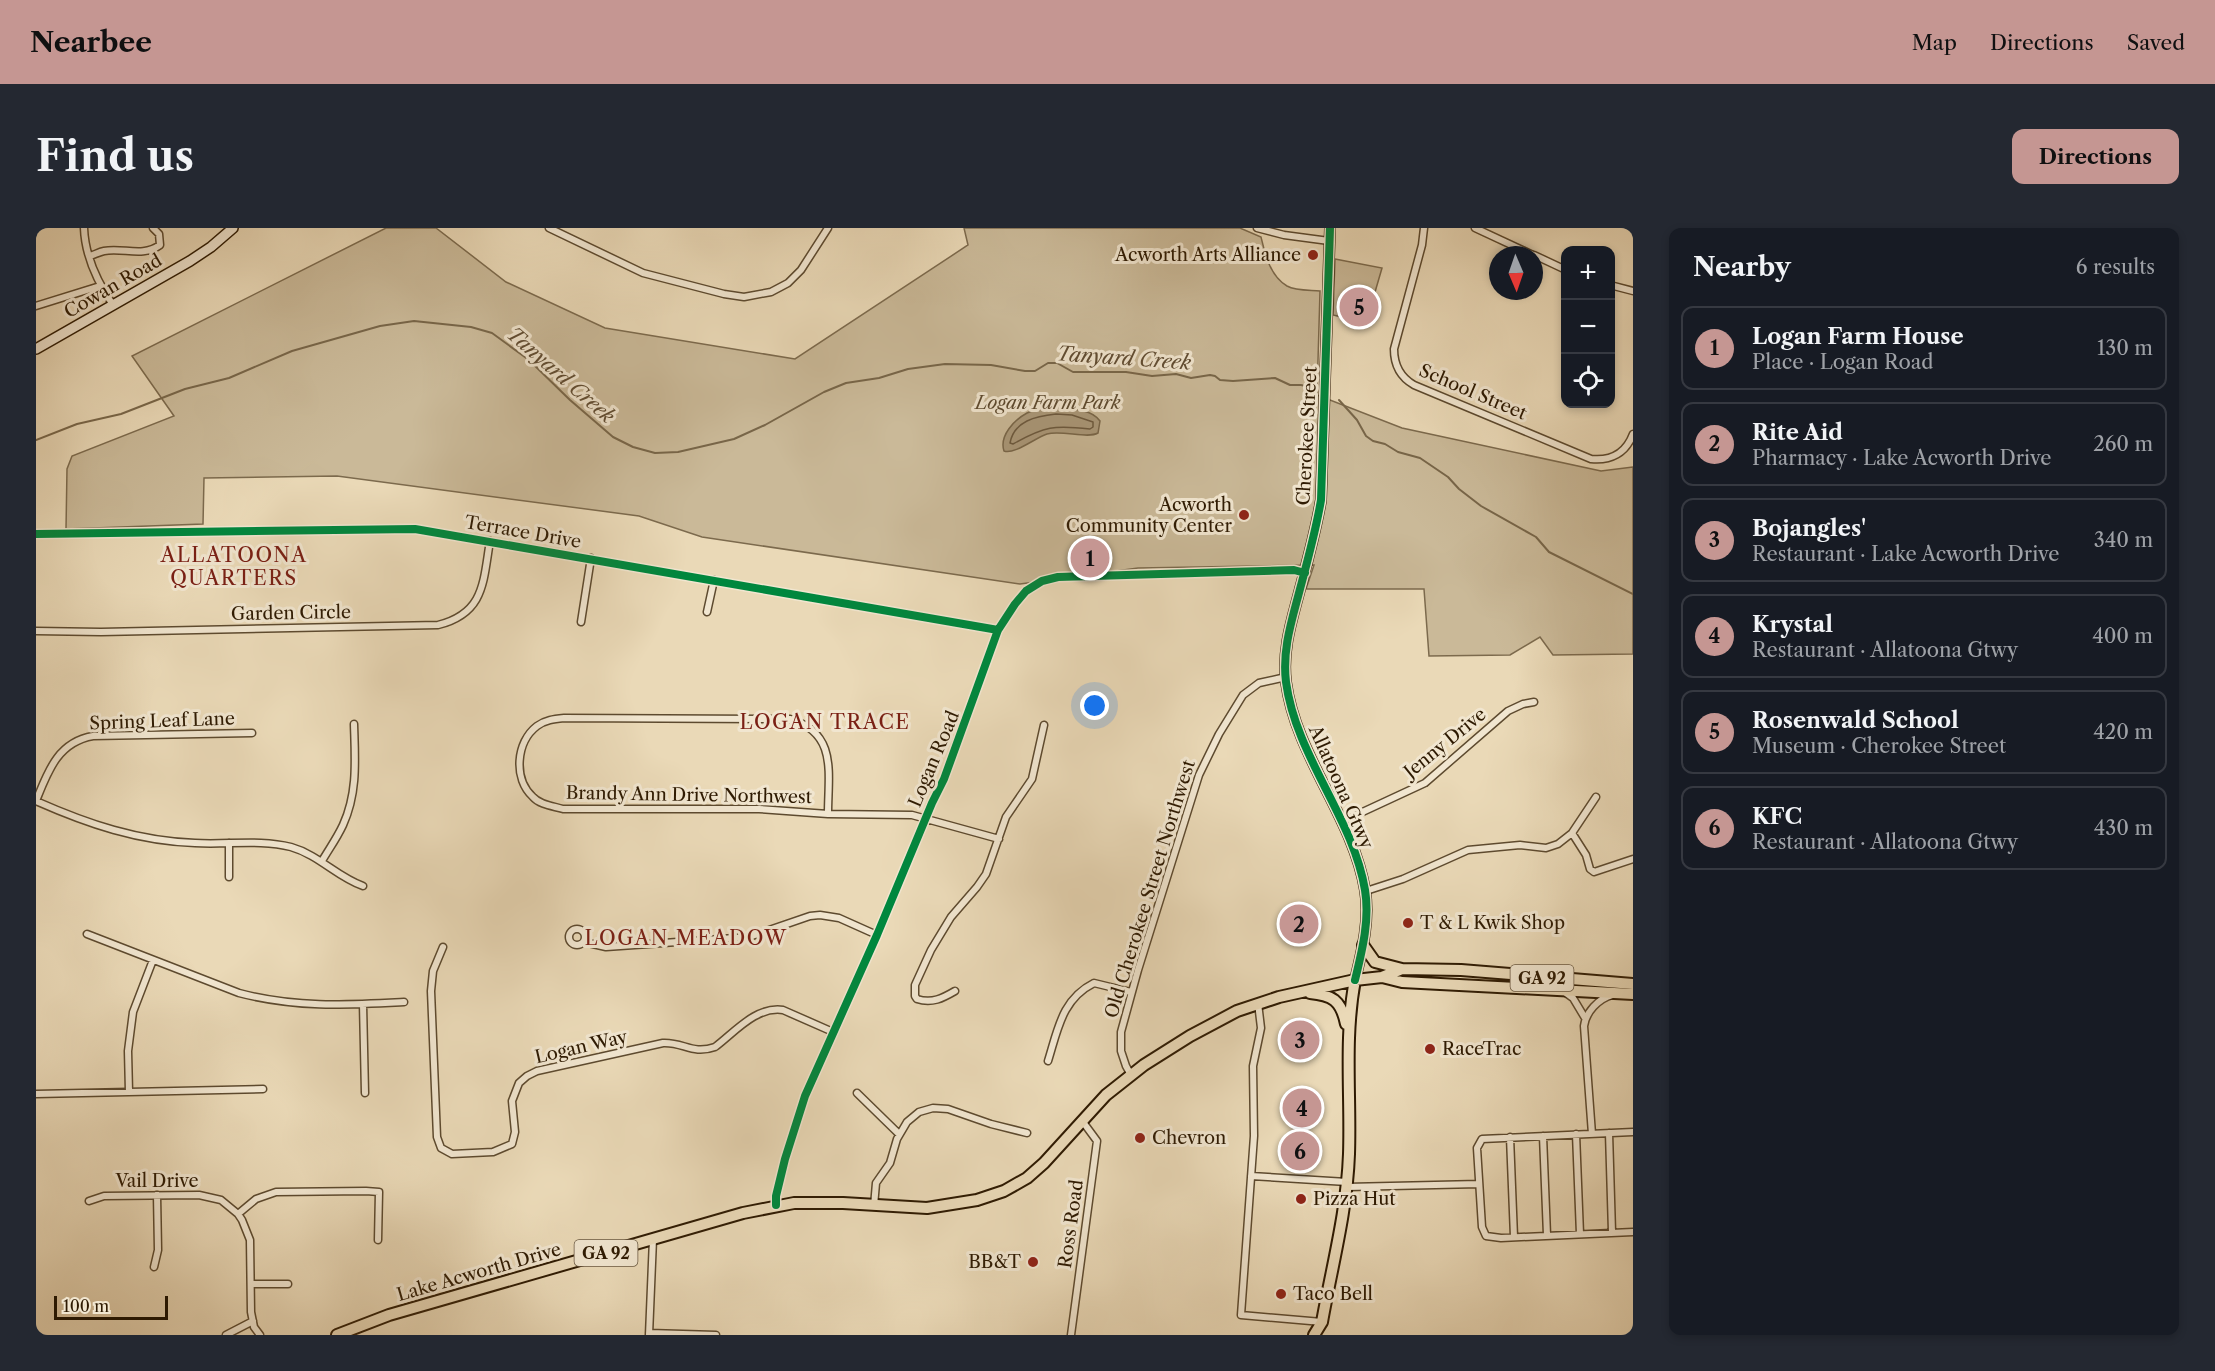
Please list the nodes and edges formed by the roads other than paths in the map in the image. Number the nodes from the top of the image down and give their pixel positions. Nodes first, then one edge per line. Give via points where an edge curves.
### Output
1 (84, 228) edge
2 (153, 228) edge
3 (233, 228) edge
4 (551, 228) edge
5 (828, 228) edge
6 (1257, 228) edge
7 (1330, 228) edge
8 (1424, 228) edge
9 (1475, 228) edge
10 (1329, 241) junction
11 (1514, 246) edge
12 (90, 256) junction
13 (1543, 259) edge
14 (1561, 268) edge
15 (100, 286) junction
16 (1615, 286) edge
17 (1633, 291) edge
18 (113, 305) junction
19 (36, 306) edge
20 (36, 349) edge
21 (1633, 434) edge
22 (36, 534) edge
23 (490, 541) junction
24 (591, 558) junction
25 (1305, 573) junction
26 (714, 580) junction
27 (707, 612) dead end
28 (581, 622) dead end
29 (998, 630) junction
30 (36, 631) edge
31 (1286, 677) junction
32 (1534, 702) dead end
33 (354, 724) dead end
34 (1044, 725) dead end
35 (252, 733) dead end
36 (1596, 797) dead end
37 (36, 801) edge
38 (828, 814) junction
39 (926, 818) junction
40 (1341, 822) junction
41 (1572, 832) junction
42 (999, 839) junction
43 (229, 843) junction
44 (1633, 858) edge
45 (322, 861) junction
46 (229, 877) dead end
47 (363, 886) dead end
48 (1365, 891) junction
49 (87, 934) dead end
50 (877, 935) junction
51 (584, 942) dead end
52 (1363, 945) junction
53 (443, 946) dead end
54 (153, 960) junction
55 (1402, 969) junction
56 (1382, 977) junction
57 (1355, 980) junction
58 (1633, 984) edge
59 (955, 991) dead end
60 (1563, 991) junction
61 (1131, 992) junction
62 (1301, 992) junction
63 (1616, 994) junction
64 (1633, 994) edge
65 (404, 1002) dead end
66 (1258, 1003) junction
67 (363, 1004) junction
68 (1585, 1018) junction
69 (833, 1032) junction
70 (1349, 1034) junction
71 (1048, 1061) dead end
72 (1131, 1075) junction
73 (263, 1089) dead end
74 (129, 1092) junction
75 (857, 1093) dead end
76 (36, 1094) edge
77 (365, 1094) dead end
78 (1083, 1122) junction
79 (1027, 1132) dead end
80 (1633, 1132) edge
81 (1609, 1133) junction
82 (899, 1134) junction
83 (1576, 1134) junction
84 (1592, 1134) junction
85 (1543, 1136) junction
86 (1510, 1137) junction
87 (1251, 1176) junction
88 (1347, 1184) junction
89 (1479, 1184) junction
90 (157, 1195) junction
91 (89, 1201) dead end
92 (776, 1205) junction
93 (874, 1206) junction
94 (238, 1214) junction
95 (1612, 1232) junction
96 (1633, 1232) edge
97 (1580, 1233) junction
98 (1547, 1235) junction
99 (1514, 1237) junction
100 (653, 1239) junction
101 (378, 1240) dead end
102 (154, 1268) dead end
103 (251, 1284) junction
104 (288, 1284) dead end
105 (253, 1321) junction
106 (1322, 1322) junction
107 (649, 1334) edge
108 (226, 1335) edge
109 (260, 1335) edge
110 (337, 1335) edge
111 (716, 1335) edge
112 (1071, 1335) edge
113 (1314, 1335) edge
114 (1325, 1335) edge

1 - 12 street
2 - 12 street via 159,234 160,245 153,251 105,250
3 - 18 street, Cowan Road via 204,252
4 - 5 street via 643,273 744,297 771,292 788,283
6 - 10 street
7 - 10 street, Cherokee Street
8 - 21 street, School Street via 1394,349 1396,366 1405,379 1591,459 1619,454
9 - 11 street
10 - 25 street, Cherokee Street via 1323,481
12 - 15 street
13 - 14 street
15 - 18 street
15 - 19 street
16 - 17 street
18 - 20 street, Cowan Road
22 - 23 street, Terrace Drive via 404,528
23 - 24 street, Terrace Drive
23 - 30 street, Garden Circle via 478,597 465,613 438,625
24 - 26 street, Terrace Drive
24 - 28 street
25 - 29 street, Logan Road via 1294,570 1058,576 1026,591
25 - 31 street, Cherokee Street via 1287,637
26 - 27 street
26 - 29 street, Terrace Drive
29 - 39 street, Logan Road via 948,769
31 - 40 street, Allatoona Gtwy via 1297,725
31 - 61 street, Old Cherokee Street Northwest via 1259,683 1249,690 1205,760
32 - 40 street, Jenny Drive via 1508,711 1425,783
33 - 45 street via 352,801 344,824
34 - 42 street via 1032,779 1006,817
35 - 37 street, Spring Leaf Lane via 82,738 62,750 53,762
36 - 41 street
37 - 43 street via 124,834 171,842
38 - 38 street, Brandy Ann Drive Northwest via 759,809 563,809 542,803 529,792 521,776 521,750 536,727 564,718 790,719 813,729 825,747
38 - 39 street, Brandy Ann Drive Northwest
39 - 42 street, Brandy Ann Drive Northwest
39 - 50 street, Logan Road
40 - 48 street, Allatoona Gtwy via 1357,858
41 - 44 street via 1594,872
41 - 48 street via 1546,848 1520,845 1468,850
42 - 59 street via 986,874 942,930 914,991 917,999 929,1001
43 - 45 street via 279,845
43 - 46 street
45 - 47 street via 348,881
48 - 52 street, Allatoona Gtwy
49 - 54 street
50 - 51 street via 839,918 820,915 740,938 606,947
50 - 69 street, Logan Road
52 - 55 main road via 1375,962
52 - 57 street, Allatoona Gtwy
53 - 69 street, Logan Way via 433,971 431,991 437,1137 441,1148 452,1154 493,1152 512,1144 514,1092 519,1083 537,1071 663,1043 709,1050 757,1014 774,1009
54 - 67 street via 263,999 308,1005
54 - 74 street via 132,1018
55 - 56 main road, Lake Acworth Drive / GA 92
55 - 58 main road, Lake Acworth Drive / GA 92
56 - 57 main road, Lake Acworth Drive / GA 92
56 - 60 main road, Lake Acworth Drive / GA 92 via 1402,982
57 - 62 main road, Lake Acworth Drive / GA 92
57 - 70 main road, Allatoona Gtwy
60 - 63 main road, Lake Acworth Drive / GA 92
60 - 68 street via 1573,998
61 - 71 street via 1094,983 1083,988 1070,1000
61 - 72 street, Old Cherokee Street Northwest via 1120,1042
62 - 66 main road, Lake Acworth Drive / GA 92
62 - 70 main road via 1334,999 1345,1017
63 - 64 main road, Lake Acworth Drive
63 - 68 street via 1601,1000
65 - 67 street
66 - 72 main road, Lake Acworth Drive / GA 92 via 1190,1036
66 - 87 street via 1261,1028 1253,1066
67 - 77 street
68 - 84 street
69 - 92 street, Logan Road via 797,1118
70 - 88 main road, Allatoona Gtwy
72 - 78 main road, Lake Acworth Drive / GA 92 via 1106,1095
73 - 74 street
74 - 76 street
75 - 82 street
78 - 93 main road, Lake Acworth Drive / GA 92 via 1027,1178 1004,1191 948,1206
78 - 112 street, Ross Road via 1097,1141
79 - 82 street via 941,1108 919,1112
80 - 81 street
81 - 84 street
81 - 95 street
82 - 93 street via 890,1163 876,1183
83 - 84 street
83 - 85 street
83 - 97 street
85 - 86 street
85 - 98 street
86 - 89 street via 1482,1139 1477,1148
86 - 99 street
87 - 88 street
87 - 106 street via 1240,1315
88 - 89 street
88 - 106 main road, Allatoona Gtwy
89 - 99 street via 1486,1236
90 - 91 street, Vail Drive via 104,1196
90 - 94 street, Vail Drive via 211,1197
90 - 102 street via 158,1250
92 - 93 main road, Lake Acworth Drive / GA 92 via 813,1202
92 - 100 main road, Lake Acworth Drive / GA 92
94 - 101 street via 256,1199 276,1192 379,1192
94 - 103 street via 250,1240
95 - 96 street
95 - 97 street
97 - 98 street
98 - 99 street
100 - 107 street
100 - 110 main road, Lake Acworth Drive / GA 92 via 389,1315
103 - 104 street
103 - 105 street
105 - 108 street
105 - 109 street
106 - 113 main road
106 - 114 main road
107 - 111 street

